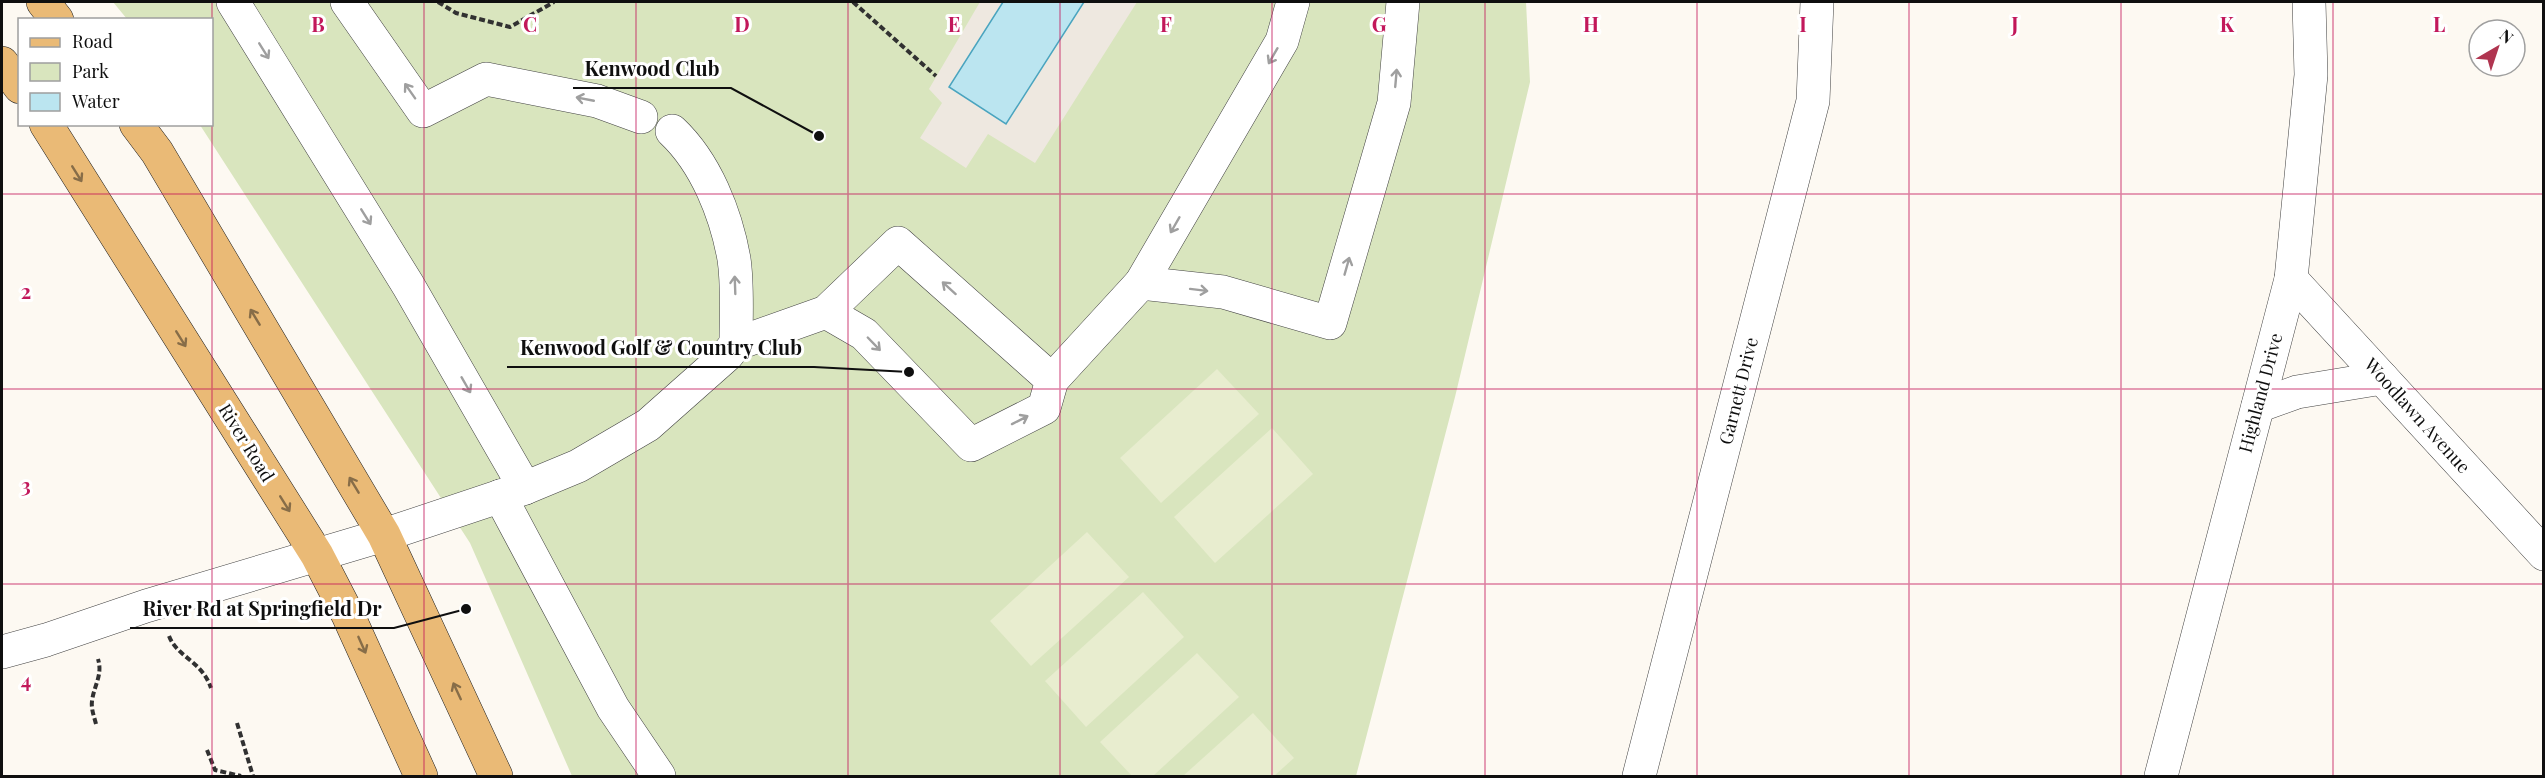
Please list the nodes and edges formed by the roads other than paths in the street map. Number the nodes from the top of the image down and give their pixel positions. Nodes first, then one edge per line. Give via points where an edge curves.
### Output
1 (43, 2) edge
2 (233, 2) edge
3 (347, 2) edge
4 (1293, 2) edge
5 (1403, 2) edge
6 (1817, 2) edge
7 (2309, 2) edge
8 (55, 18) edge
9 (2, 63) edge
10 (18, 84) edge
11 (641, 117) dead end
12 (47, 126) edge
13 (138, 126) edge
14 (672, 131) dead end
15 (2291, 279) junction
16 (1141, 283) junction
17 (826, 312) junction
18 (736, 344) junction
19 (2382, 378) junction
20 (1052, 380) junction
21 (2258, 406) junction
22 (513, 492) junction
23 (384, 535) junction
24 (2544, 554) edge
25 (316, 555) junction
26 (2, 652) edge
27 (420, 777) edge
28 (496, 777) edge
29 (659, 777) edge
30 (1639, 777) edge
31 (2161, 777) edge

1 - 8 main road
2 -> 22 street via 408,285
11 -> 3 street via 597,101 486,79 423,111
4 -> 16 street via 1282,41
16 -> 5 street via 1223,292 1330,323 1394,103
6 - 30 street, Garnett Drive via 1813,101
7 - 15 street, Highland Drive via 2311,75
9 - 10 main road
12 -> 25 main road, River Road
23 -> 13 main road via 157,152
18 -> 14 street via 734,260 716,194 684,142
15 - 19 street, Woodlawn Avenue
15 - 21 street, Highland Drive
16 - 20 street
17 - 18 street
20 -> 17 street via 898,243
17 -> 20 street via 864,334 971,445 1044,408
18 - 22 street via 648,425 578,466
19 - 21 street via 2297,392
19 - 24 street, Woodlawn Avenue
21 - 31 street, Highland Drive
22 - 23 street
22 - 29 street via 613,708
23 - 25 street
28 -> 23 main road
25 - 26 street
25 -> 27 main road, River Road via 348,615

